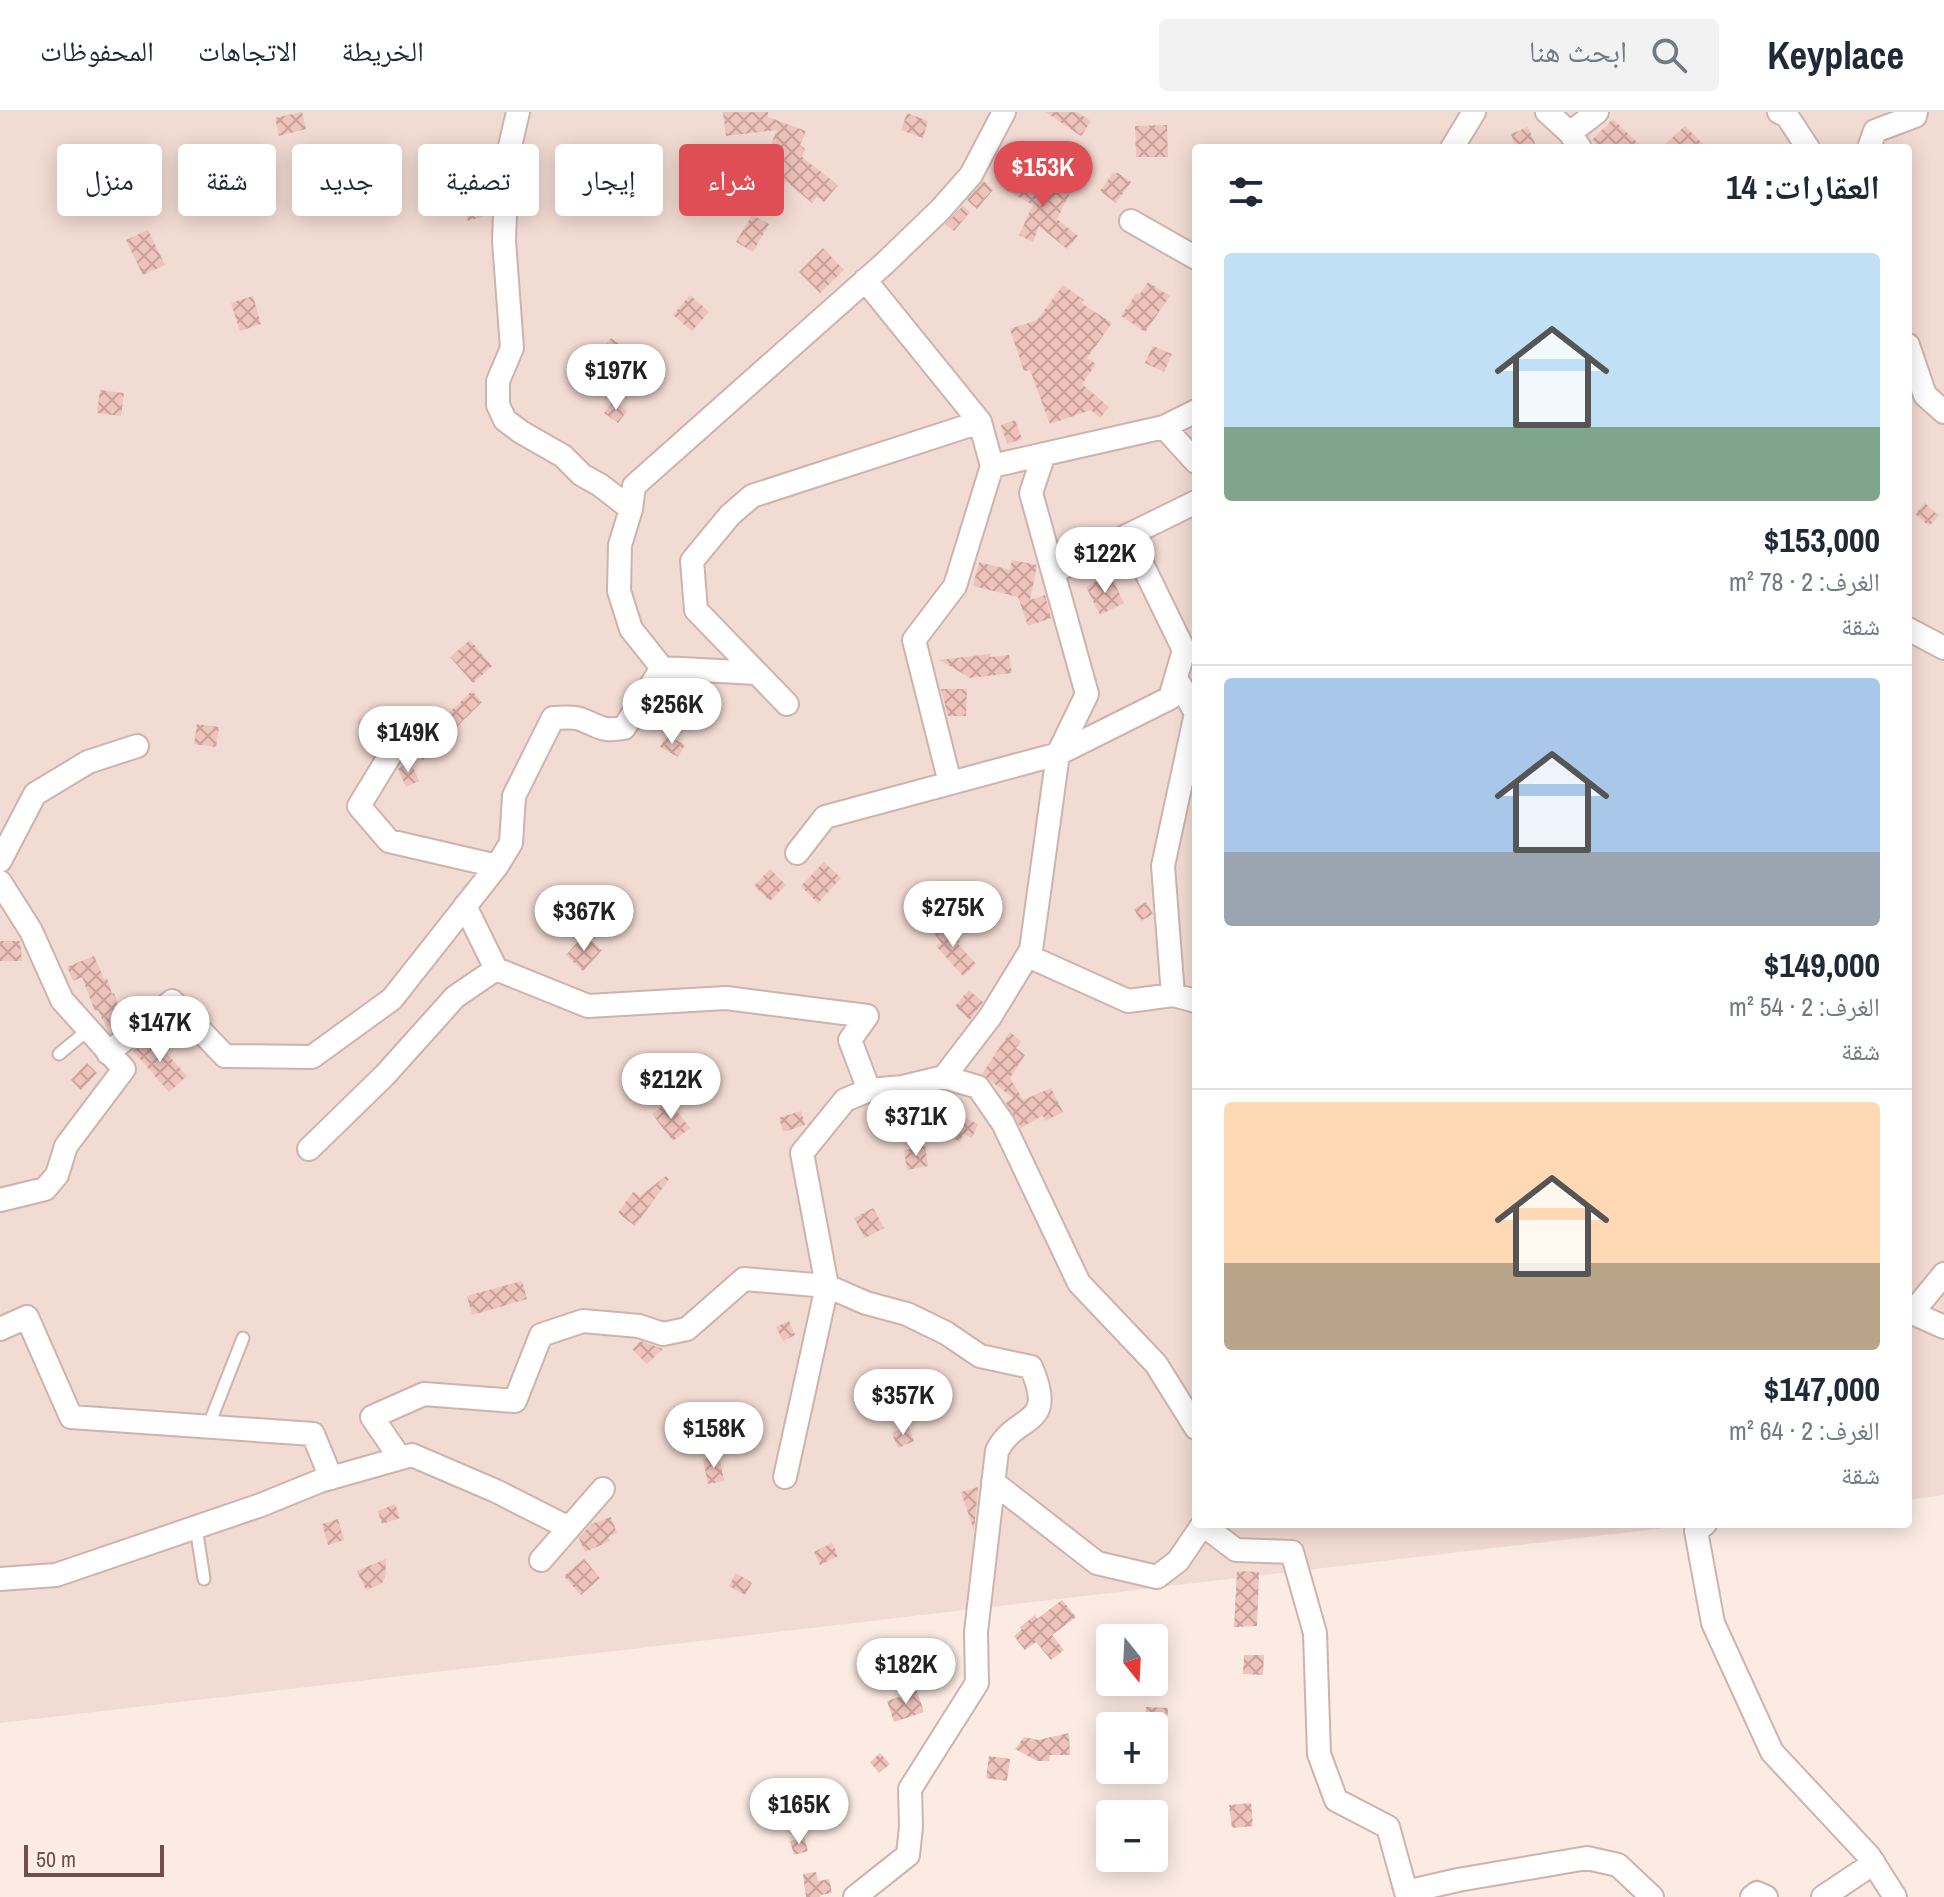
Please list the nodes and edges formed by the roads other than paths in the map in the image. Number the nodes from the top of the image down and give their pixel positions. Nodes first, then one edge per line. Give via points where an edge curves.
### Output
1 (518, 112) edge
2 (1004, 112) edge
3 (1474, 112) edge
4 (1547, 112) edge
5 (1597, 112) edge
6 (1779, 112) edge
7 (1916, 112) edge
8 (1575, 140) edge
9 (1454, 144) edge
10 (1805, 144) edge
11 (1870, 144) edge
12 (1131, 221) dead end
13 (1192, 256) edge
14 (865, 280) junction
15 (1912, 372) edge
16 (1916, 399) edge
17 (1944, 412) edge
18 (1192, 413) edge
19 (980, 422) junction
20 (1164, 427) junction
21 (1044, 454) junction
22 (1192, 458) edge
23 (992, 466) junction
24 (1192, 504) edge
25 (631, 509) junction
26 (1128, 535) junction
27 (1053, 572) junction
28 (1912, 631) edge
29 (1944, 648) edge
30 (662, 668) junction
31 (757, 673) junction
32 (1176, 678) junction
33 (787, 704) dead end
34 (1192, 706) edge
35 (409, 724) dead end
36 (1192, 732) edge
37 (137, 746) dead end
38 (1058, 754) junction
39 (950, 783) junction
40 (797, 853) dead end
41 (0, 861) edge
42 (497, 866) junction
43 (0, 882) edge
44 (465, 906) junction
45 (1028, 956) junction
46 (496, 969) junction
47 (1173, 995) junction
48 (1192, 1000) edge
49 (88, 1030) junction
50 (108, 1053) junction
51 (59, 1054) dead end
52 (944, 1077) junction
53 (869, 1090) junction
54 (309, 1149) dead end
55 (0, 1200) edge
56 (1944, 1274) edge
57 (827, 1286) junction
58 (1912, 1310) edge
59 (1912, 1313) edge
60 (1944, 1327) edge
61 (0, 1329) edge
62 (243, 1338) dead end
63 (1192, 1422) edge
64 (208, 1427) junction
65 (400, 1458) junction
66 (785, 1477) dead end
67 (331, 1478) junction
68 (993, 1482) junction
69 (603, 1489) dead end
70 (196, 1526) junction
71 (569, 1528) junction
72 (1200, 1528) edge
73 (1208, 1528) edge
74 (1700, 1528) edge
75 (541, 1560) dead end
76 (0, 1579) edge
77 (204, 1579) dead end
78 (1874, 1863) junction
79 (855, 1897) edge
80 (1652, 1897) edge
81 (1752, 1897) edge
82 (1766, 1897) edge
83 (1823, 1897) edge
84 (1895, 1897) edge

1 - 25 street via 507,159 504,241 512,348 498,381 498,405 505,420 563,456
2 - 14 street via 971,175
3 - 9 street
4 - 8 street
5 - 8 street
6 - 10 street
7 - 11 street via 1875,131
12 - 13 street
14 - 19 street
14 - 25 street via 634,486
15 - 16 street
16 - 17 street
18 - 20 street
19 - 23 street
19 - 31 street via 752,496 730,515 692,561 696,610
20 - 21 street
20 - 22 street
21 - 23 street
21 - 27 street via 1031,493
23 - 39 street via 955,586 914,640
24 - 26 street
25 - 30 street via 620,545 619,591 631,629
26 - 27 street
26 - 32 street via 1184,650
27 - 38 street via 1087,694
28 - 29 street
30 - 31 street
30 - 42 street via 624,728 553,718 514,796 511,843
31 - 33 street
32 - 34 street
32 - 38 street via 1170,698
35 - 42 street via 359,806 389,841
36 - 47 street via 1163,866
37 - 41 street via 88,762 35,794
38 - 39 street
38 - 45 street
39 - 40 street via 825,817
42 - 44 street
43 - 49 street via 31,931 62,1000
44 - 46 street
44 - 50 street via 392,999 312,1057 225,1056 172,1001
45 - 47 street via 1128,1001
45 - 52 street
46 - 53 street via 588,1006 726,998 867,1016 850,1040
46 - 54 street via 455,997
47 - 48 street
49 - 50 street
49 - 51 lane
50 - 55 street via 124,1069 66,1146 57,1175 45,1189
52 - 53 street
52 - 63 street via 978,1087 1003,1123 1079,1283 1156,1364
53 - 57 street via 845,1100 802,1153
56 - 58 street
57 - 65 street via 744,1279 687,1329 663,1334 639,1326 583,1321 541,1335 515,1401 424,1394 372,1417
57 - 66 street
57 - 68 street via 907,1314 980,1356 1031,1367 1039,1407 1003,1440
59 - 60 street
61 - 64 street via 27,1317 71,1417
62 - 64 lane
64 - 67 street via 313,1434
65 - 67 street
65 - 71 street via 412,1455
67 - 70 street
68 - 72 street via 1097,1563 1157,1577 1178,1561
68 - 79 street via 976,1632 977,1683 910,1789 908,1855
69 - 71 street
70 - 76 street via 56,1575
70 - 77 lane
71 - 75 street
73 - 80 street via 1236,1550 1292,1552 1315,1633 1319,1754 1336,1800 1388,1827 1406,1892 1587,1858 1618,1865
74 - 78 street via 1696,1531 1713,1623 1772,1752
78 - 83 street
78 - 84 street
81 - 82 street

